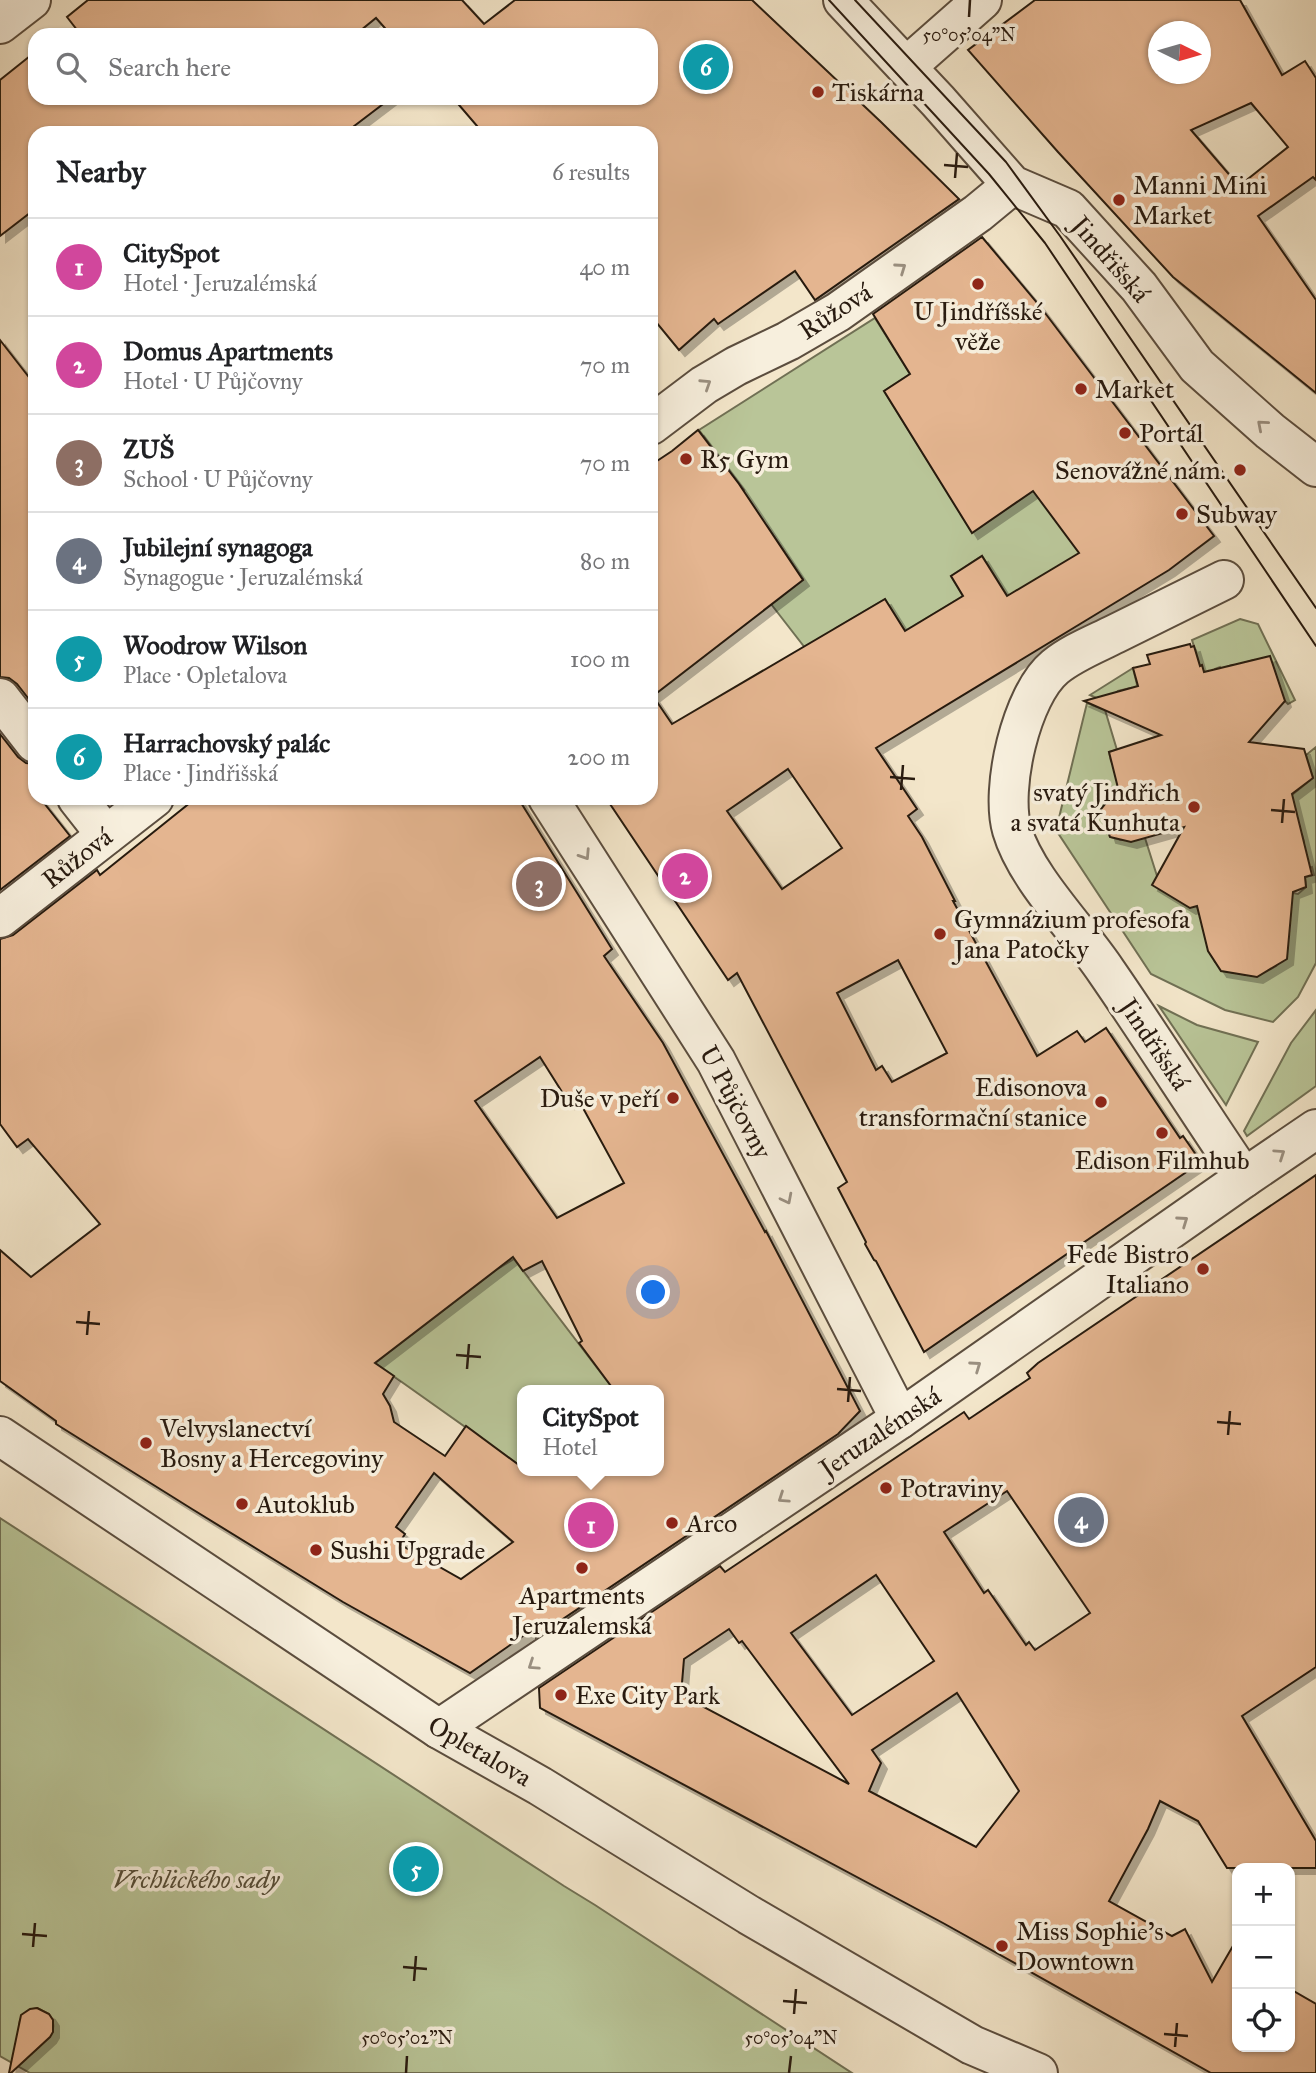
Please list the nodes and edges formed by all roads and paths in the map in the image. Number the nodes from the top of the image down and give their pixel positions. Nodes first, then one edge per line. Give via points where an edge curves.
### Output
1 (31, 0) edge
2 (843, 0) edge
3 (982, 0) edge
4 (0, 23) edge
5 (905, 67) junction
6 (1012, 185) junction
7 (658, 420) edge
8 (1316, 467) edge
9 (1224, 580) dead end
10 (0, 698) edge
11 (28, 734) edge
12 (83, 805) edge
13 (145, 805) edge
14 (552, 805) edge
15 (106, 835) junction
16 (0, 918) edge
17 (1316, 1129) edge
18 (1244, 1178) junction
19 (900, 1419) junction
20 (0, 1436) edge
21 (439, 1729) junction
22 (972, 2045) junction
23 (1002, 2073) edge
24 (1038, 2073) edge

1 - 4 street
2 - 5 street, Jindřišská
3 - 5 street
5 - 6 street, Jindřišská
7 -> 6 street, Růžová via 704,385 838,312
8 -> 6 street, Jindřišská via 1197,366 1139,287 1068,209
9 - 18 street, Jindřišská via 1054,667 1023,719 1011,775 1009,815 1033,873 1105,969
10 - 11 street
12 - 15 street
13 - 15 street, Růžová
14 -> 19 street, U Půjčovny via 716,1061
15 - 16 street, Růžová
18 -> 17 street, Jeruzalémská
19 -> 18 street, Jeruzalémská
19 -> 21 street, Jeruzalémská
20 - 21 street, Opletalova
21 - 22 street, Opletalova
22 - 23 street, Opletalova
22 - 24 street, Opletalova

